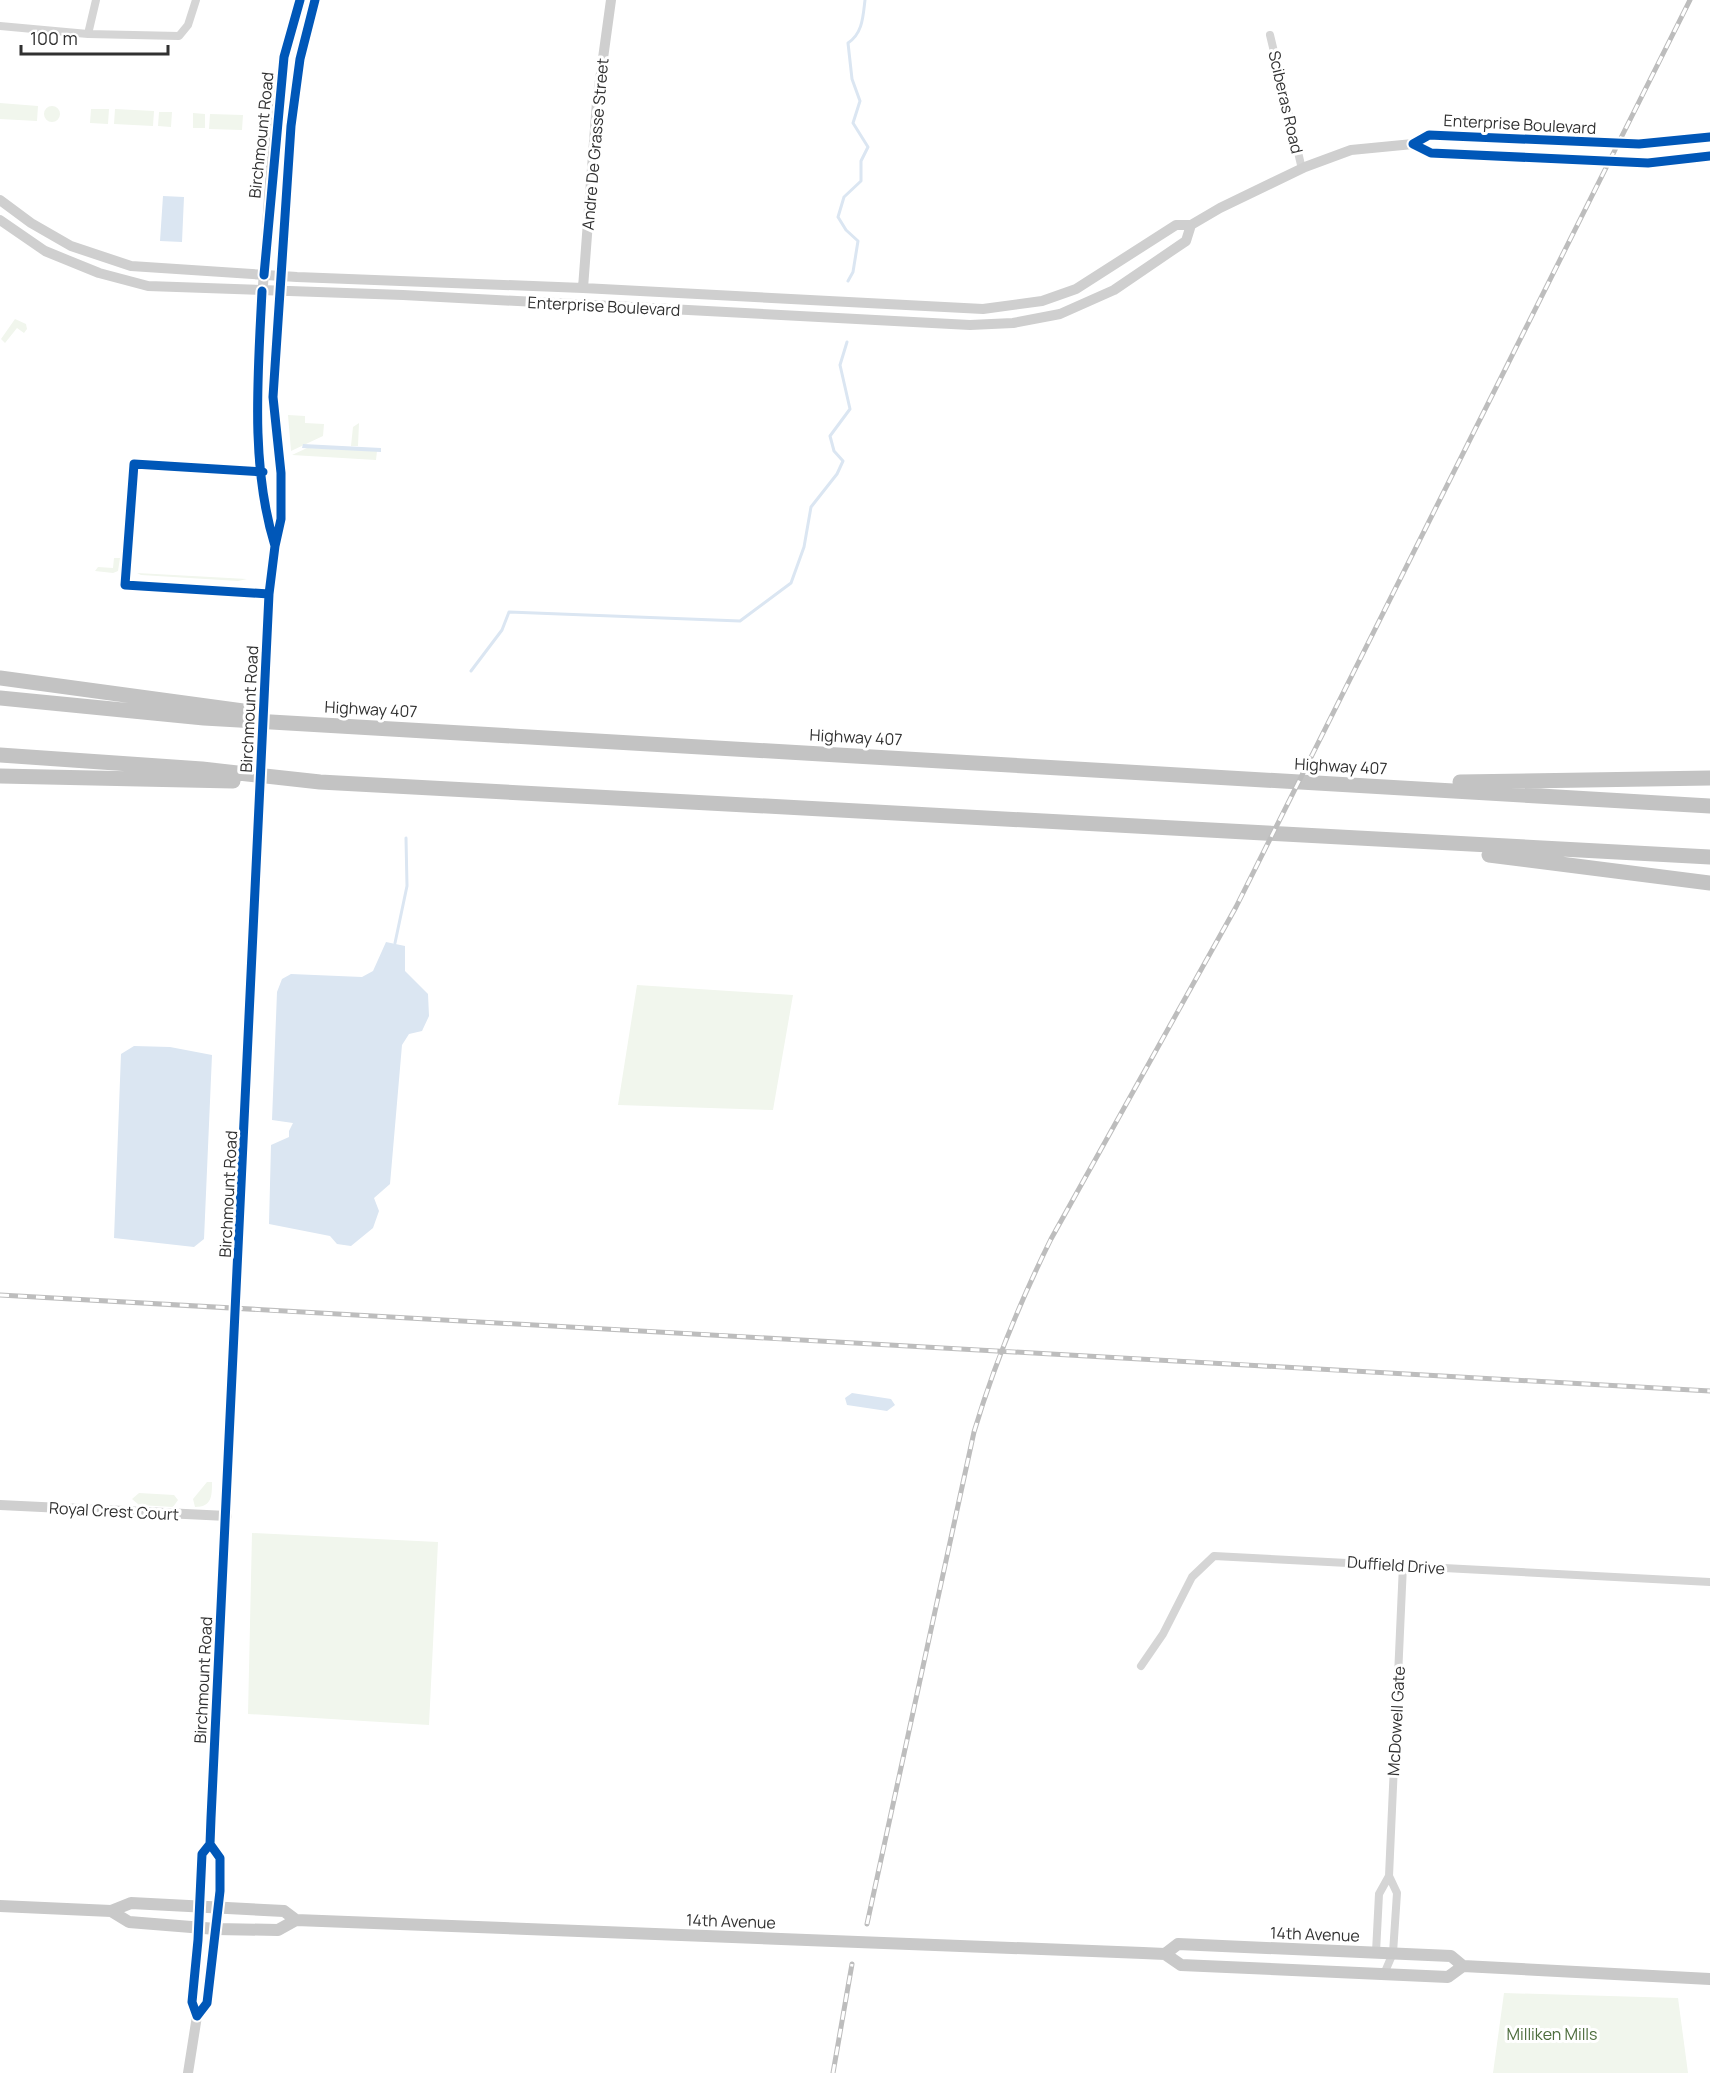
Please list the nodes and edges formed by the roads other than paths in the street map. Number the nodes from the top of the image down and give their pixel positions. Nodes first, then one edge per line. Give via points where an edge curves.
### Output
1 (96, 0) edge
2 (196, 0) edge
3 (300, 0) edge
4 (315, 0) edge
5 (611, 0) edge
6 (0, 26) edge
7 (88, 34) junction
8 (1270, 35) dead end
9 (1710, 137) edge
10 (1413, 144) junction
11 (1710, 156) edge
12 (1302, 169) junction
13 (0, 200) edge
14 (0, 220) edge
15 (1191, 225) junction
16 (264, 275) junction
17 (281, 276) junction
18 (583, 288) junction
19 (262, 291) junction
20 (280, 291) junction
21 (583, 305) junction
22 (134, 464) dead end
23 (132, 484) dead end
24 (275, 546) junction
25 (0, 678) edge
26 (0, 698) edge
27 (205, 712) junction
28 (0, 755) edge
29 (201, 775) junction
30 (0, 776) edge
31 (1710, 777) edge
32 (1364, 785) junction
33 (1710, 806) edge
34 (1334, 837) junction
35 (1710, 857) edge
36 (1710, 883) edge
37 (0, 1505) edge
38 (228, 1516) junction
39 (1403, 1565) junction
40 (1710, 1582) edge
41 (1141, 1666) dead end
42 (210, 1844) junction
43 (1389, 1876) junction
44 (0, 1905) edge
45 (200, 1908) junction
46 (218, 1908) junction
47 (111, 1911) junction
48 (296, 1920) junction
49 (199, 1928) junction
50 (216, 1929) junction
51 (1376, 1952) junction
52 (1393, 1953) junction
53 (1165, 1954) junction
54 (1463, 1966) junction
55 (1384, 1974) junction
56 (1710, 1979) edge
57 (198, 2016) junction
58 (188, 2073) edge

1 - 7 street
2 - 7 street via 188,25 179,36
3 - 16 main road, Birchmount Road via 284,57
4 - 17 main road, Birchmount Road via 300,59 291,126
5 - 18 main road, Andre De Grasse Street via 597,102
6 - 7 street
8 - 12 street, Sciberas Road
9 - 10 main road, Enterprise Boulevard via 1639,144 1429,135
10 - 11 main road, Enterprise Boulevard via 1431,153 1648,163
10 - 12 main road, Enterprise Boulevard via 1351,150
12 - 15 main road, Enterprise Boulevard
13 - 16 main road, Enterprise Boulevard via 71,246 131,266
14 - 19 main road, Enterprise Boulevard via 45,251 99,273 148,286
15 - 18 main road, Enterprise Boulevard via 1176,225 1076,289 1042,301 983,309
15 - 21 main road, Enterprise Boulevard via 1186,241 1114,290 1060,314 1013,323 970,325
16 - 17 main road, Enterprise Boulevard
16 - 19 main road, Birchmount Road
17 - 18 main road, Enterprise Boulevard
17 - 20 main road, Birchmount Road
18 - 21 street
19 - 20 main road, Enterprise Boulevard
19 - 24 main road, Birchmount Road via 257,399 267,519
20 - 21 main road, Enterprise Boulevard
20 - 24 main road, Birchmount Road via 273,397 281,473 281,519
22 - 23 street
24 - 38 main road, Birchmount Road via 269,594
25 - 27 highway
26 - 27 highway, Highway 407
27 - 32 highway, Highway 407 via 326,724
28 - 29 highway
29 - 30 highway
29 - 34 highway
31 - 32 highway
32 - 33 highway, Highway 407
34 - 35 highway
34 - 36 highway
37 - 38 main road, Royal Crest Court
38 - 42 main road, Birchmount Road
39 - 40 street, Duffield Drive
39 - 41 street, Duffield Drive via 1214,1556 1192,1577
39 - 43 street, McDowell Gate
42 - 45 main road, Birchmount Road via 202,1854
42 - 46 main road, Birchmount Road via 220,1858
43 - 51 street, McDowell Gate via 1380,1894
43 - 52 street, McDowell Gate via 1397,1893
44 - 47 main road, 14th Avenue
45 - 46 main road, 14th Avenue
45 - 47 main road, 14th Avenue via 131,1903
45 - 49 main road, Birchmount Road
46 - 48 main road, 14th Avenue via 284,1911
46 - 50 main road, Birchmount Road
47 - 49 main road, 14th Avenue via 129,1922
48 - 50 main road, 14th Avenue via 278,1930
48 - 53 main road, 14th Avenue
49 - 50 main road, 14th Avenue
49 - 57 main road, Birchmount Road via 192,2002
50 - 57 main road, Birchmount Road via 207,2003
51 - 52 main road, 14th Avenue
51 - 53 main road, 14th Avenue via 1178,1944
52 - 54 main road, 14th Avenue via 1451,1956
52 - 55 street, McDowell Gate
53 - 55 main road, 14th Avenue via 1181,1965
54 - 55 main road, 14th Avenue via 1448,1977
54 - 56 main road, 14th Avenue
57 - 58 main road, Birchmount Road

